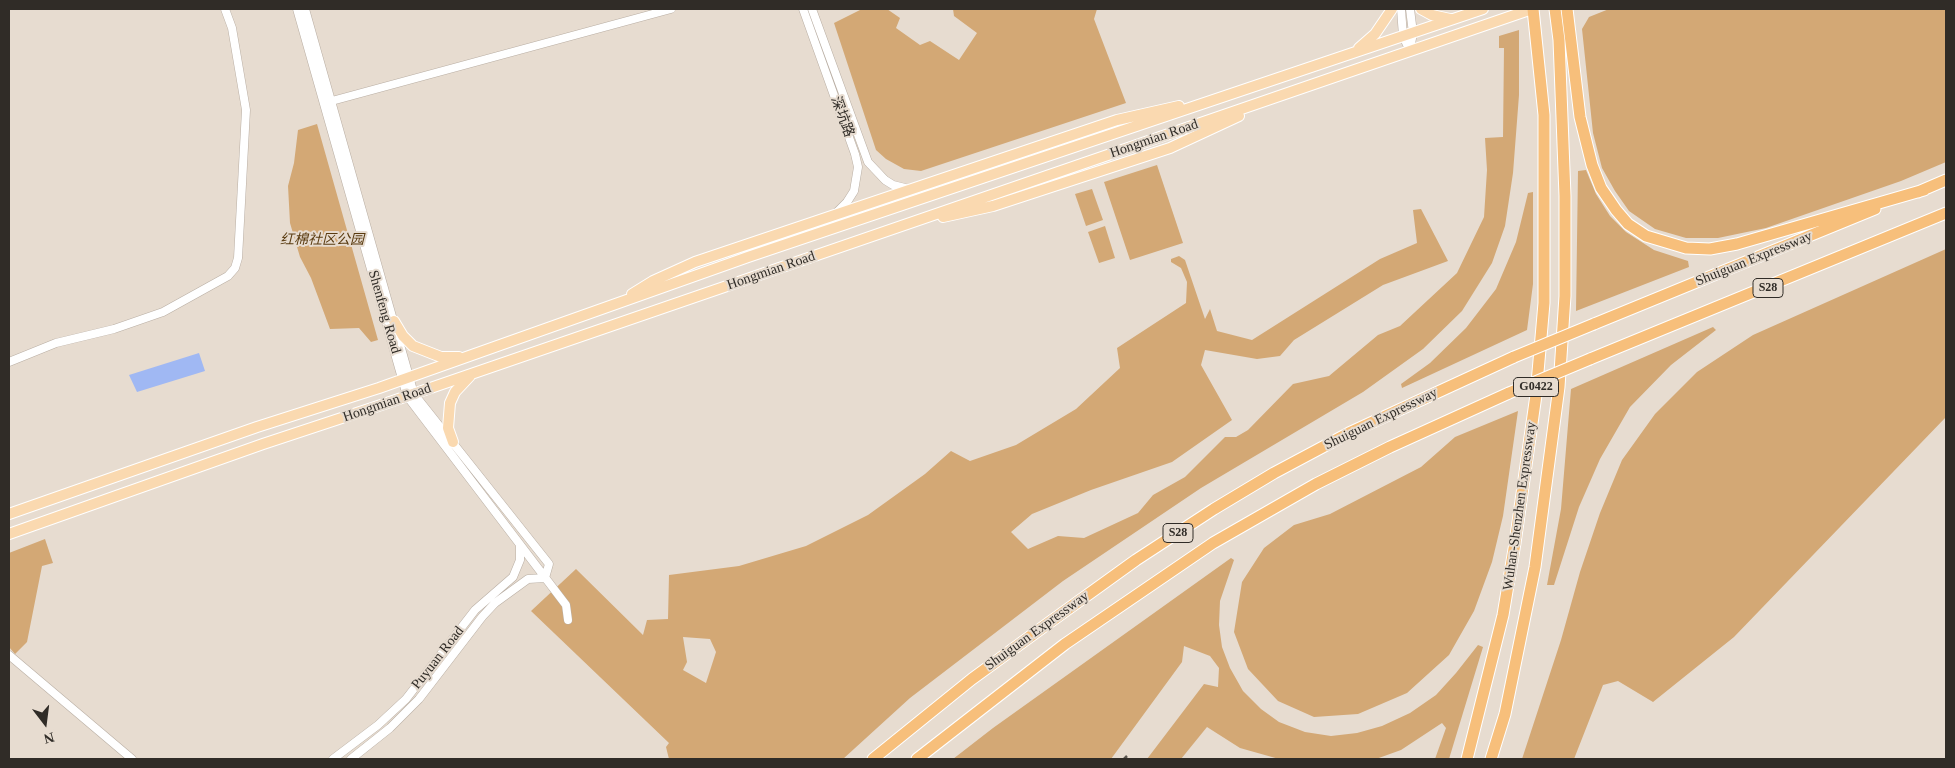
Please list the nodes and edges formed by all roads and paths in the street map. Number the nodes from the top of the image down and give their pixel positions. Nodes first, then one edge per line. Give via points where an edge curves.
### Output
1 (225, 9) edge
2 (297, 9) edge
3 (305, 9) edge
4 (671, 9) edge
5 (803, 9) edge
6 (812, 9) edge
7 (1392, 9) edge
8 (1401, 9) edge
9 (1410, 9) edge
10 (1421, 9) edge
11 (1484, 9) edge
12 (1533, 9) edge
13 (1555, 9) edge
14 (1567, 9) edge
15 (1454, 19) junction
16 (1408, 34) junction
17 (1410, 51) junction
18 (1349, 54) junction
19 (1222, 97) junction
20 (328, 102) junction
21 (1946, 180) edge
22 (913, 189) junction
23 (1924, 190) junction
24 (1946, 213) edge
25 (827, 218) junction
26 (615, 304) junction
27 (394, 321) junction
28 (477, 353) junction
29 (9, 362) edge
30 (474, 373) junction
31 (406, 378) junction
32 (411, 395) junction
33 (453, 442) junction
34 (9, 514) edge
35 (9, 534) edge
36 (520, 544) junction
37 (545, 578) junction
38 (568, 620) dead end
39 (9, 655) edge
40 (132, 759) edge
41 (333, 759) edge
42 (350, 759) edge
43 (873, 759) edge
44 (917, 759) edge
45 (1466, 759) edge
46 (1491, 759) edge

1 - 29 street via 232,28 246,110 235,268 228,276 162,312 114,329 56,343
2 - 20 street, Shenfeng Road
3 - 20 street, Shenfeng Road
4 - 20 street
5 - 25 street, 深坑路 via 858,167 854,191 840,211
6 - 22 street, 深坑路 via 868,162 885,180 903,189
7 - 18 main road via 1375,34
8 - 16 street
9 - 16 street
10 - 15 main road via 1432,15
11 - 15 main road, Hongmian Road
12 - 17 main road, Hongmian Road
12 - 45 highway, Wuhan-Shenzhen Expressway / G0422 via 1544,115 1546,197 1542,321 1528,454 1503,615
13 - 46 highway, Wuhan-Shenzhen Expressway / G0422 via 1565,196 1565,296 1559,386 1535,567 1510,689
14 - 23 highway via 1580,117 1592,165 1601,188 1616,210 1628,224 1646,236 1686,248 1710,249
15 - 16 main road, Hongmian Road
16 - 17 street
16 - 18 main road, Hongmian Road
17 - 30 main road, Hongmian Road
18 - 19 main road, Hongmian Road
19 - 22 main road via 1117,120
19 - 26 main road, Hongmian Road
20 - 27 street, Shenfeng Road
20 - 31 street, Shenfeng Road
21 - 23 highway, Shuiguan Expressway / S28
22 - 25 main road
23 - 43 highway, Shuiguan Expressway / S28, bridge via 1514,357 1349,433 1274,473 1136,560 972,679
24 - 44 highway, Shuiguan Expressway / S28, bridge via 1509,393 1316,484 1213,543 1065,644
25 - 26 main road via 681,268
26 - 28 main road, Hongmian Road
27 - 28 main road via 413,346 426,352 441,357
27 - 31 street, Shenfeng Road
28 - 31 main road, Hongmian Road
30 - 32 main road, Hongmian Road
30 - 33 main road via 462,382 450,402 448,428
31 - 32 street, Shenfeng Road
31 - 34 main road, Hongmian Road
32 - 33 street, Shenfeng Road
32 - 35 main road, Hongmian Road
32 - 36 street, Shenfeng Road
33 - 37 street, Shenfeng Road via 549,564
36 - 37 street, Shenfeng Road
36 - 41 street, Puyuan Road via 520,560 513,576 475,610 406,698 378,725
37 - 38 street, Shenfeng Road via 566,605
37 - 42 street, Puyuan Road via 528,579 495,603 419,699 390,728
39 - 40 street

